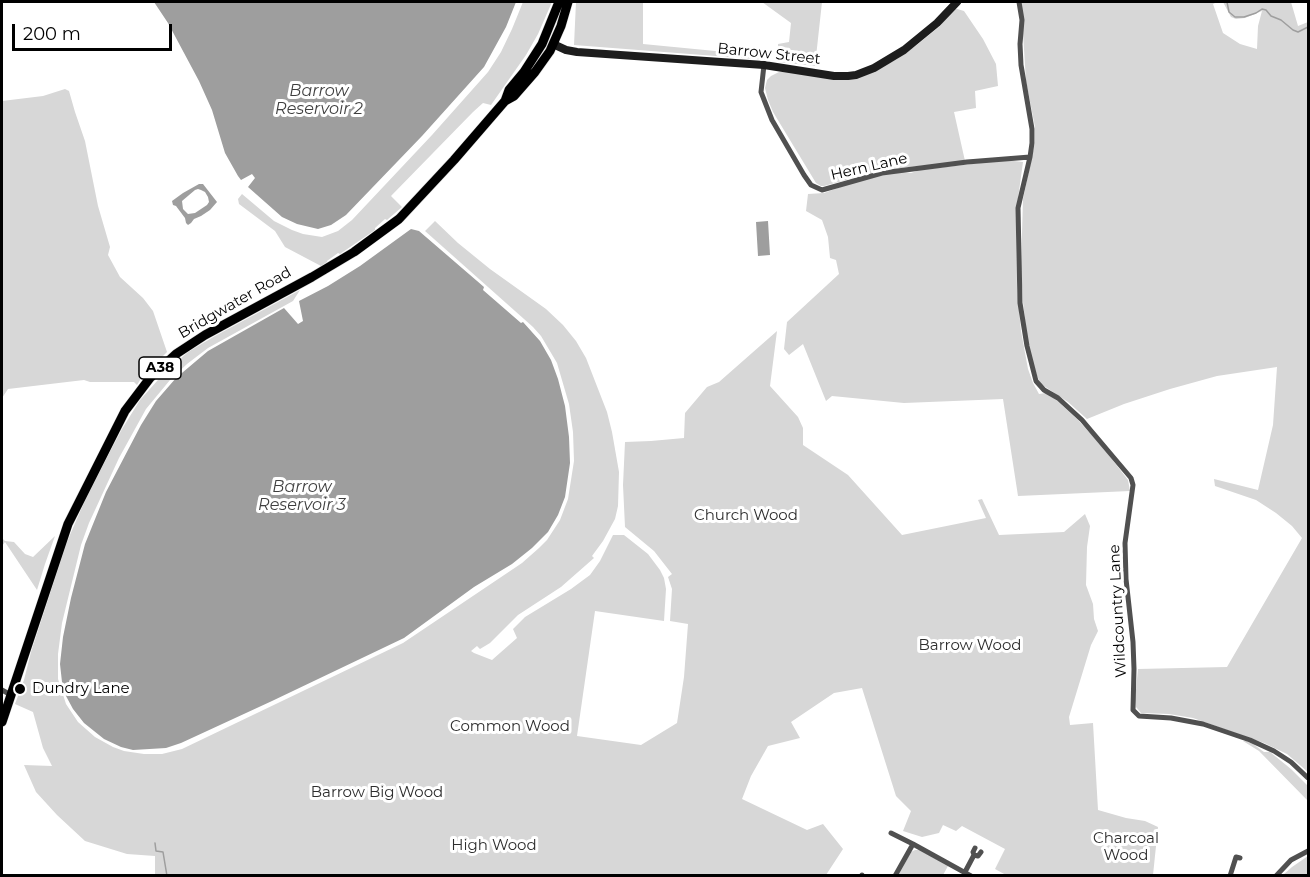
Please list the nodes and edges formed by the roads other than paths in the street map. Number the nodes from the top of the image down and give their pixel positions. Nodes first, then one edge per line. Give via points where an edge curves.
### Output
1 (558, 2) edge
2 (568, 2) edge
3 (957, 2) edge
4 (1019, 2) edge
5 (548, 32) junction
6 (553, 44) junction
7 (532, 59) junction
8 (764, 65) junction
9 (505, 101) junction
10 (1030, 158) junction
11 (2, 690) edge
12 (11, 695) junction
13 (2, 722) edge
14 (1308, 778) edge
15 (891, 833) dead end
16 (913, 844) junction
17 (975, 848) dead end
18 (1308, 851) edge
19 (981, 852) dead end
20 (974, 855) junction
21 (1240, 858) dead end
22 (964, 872) junction
23 (895, 876) edge
24 (971, 876) edge
25 (1230, 876) edge
26 (1276, 876) edge

1 - 5 highway, Bridgwater Road / A38
1 - 7 highway
2 - 6 highway, Bridgwater Road / A38
3 - 8 main road, Barrow Street via 910,46 856,75 834,76
4 - 10 street, Wildcountry Lane via 1021,65 1032,129
5 - 6 highway
5 - 7 highway, Bridgwater Road / A38
6 - 7 highway via 544,46
6 - 8 main road, Barrow Street via 577,52
6 - 9 highway, Bridgwater Road / A38 via 535,72
7 - 9 highway, Bridgwater Road / A38
8 - 10 street, Hern Lane via 761,92 772,120 811,185 822,190 892,172
9 - 12 highway, Bridgwater Road / A38 via 399,219 312,277 205,334 150,378 125,411 68,524
10 - 14 street, Wildcountry Lane via 1018,208 1020,303 1036,381 1082,420 1133,485 1125,543 1134,651 1133,710 1139,716 1203,724 1250,740 1291,762
11 - 12 street
12 - 13 highway, Bridgwater Road / A38
15 - 16 street
16 - 22 street
16 - 23 street
17 - 20 street
18 - 26 street via 1291,860
19 - 20 street
20 - 22 street
21 - 25 street via 1236,857
22 - 24 street

